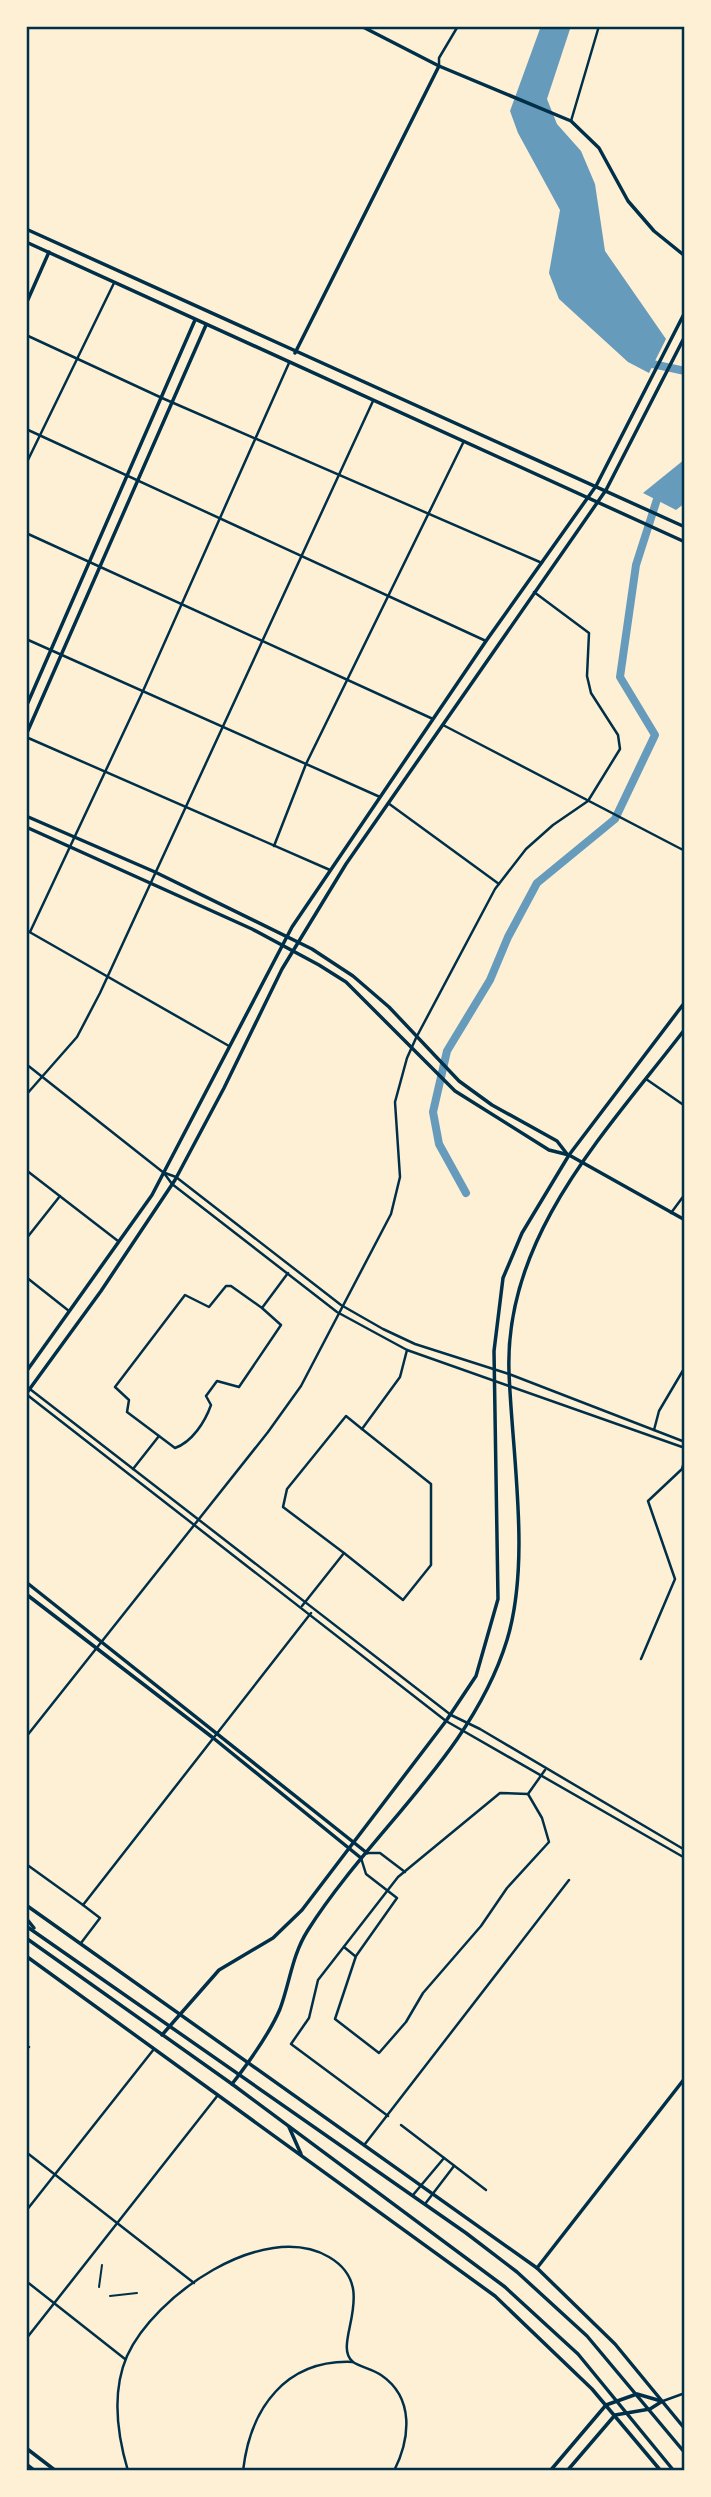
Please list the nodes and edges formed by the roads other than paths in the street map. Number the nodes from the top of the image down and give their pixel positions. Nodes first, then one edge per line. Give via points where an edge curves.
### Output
1 (361, 26) edge
2 (458, 26) edge
3 (598, 26) edge
4 (439, 66) junction
5 (571, 121) junction
6 (26, 229) edge
7 (26, 242) edge
8 (49, 252) junction
9 (685, 256) edge
10 (114, 283) junction
11 (26, 304) edge
12 (685, 312) edge
13 (195, 320) junction
14 (206, 325) junction
15 (26, 335) edge
16 (685, 336) edge
17 (295, 353) junction
18 (76, 357) junction
19 (289, 363) junction
20 (162, 398) junction
21 (373, 401) junction
22 (172, 402) junction
23 (26, 429) edge
24 (38, 435) junction
25 (255, 438) junction
26 (464, 442) junction
27 (26, 464) edge
28 (338, 474) junction
29 (128, 477) junction
30 (138, 481) junction
31 (596, 486) junction
32 (606, 491) junction
33 (587, 499) junction
34 (596, 502) junction
35 (429, 514) junction
36 (218, 518) junction
37 (685, 527) edge
38 (26, 533) edge
39 (685, 542) edge
40 (300, 555) junction
41 (89, 562) junction
42 (542, 563) junction
43 (99, 567) junction
44 (534, 592) junction
45 (389, 596) junction
46 (181, 604) junction
47 (26, 639) edge
48 (263, 641) junction
49 (486, 641) junction
50 (51, 650) junction
51 (62, 655) junction
52 (348, 680) junction
53 (143, 691) junction
54 (26, 707) edge
55 (433, 719) junction
56 (443, 725) junction
57 (223, 727) junction
58 (26, 736) edge
59 (306, 764) junction
60 (104, 773) junction
61 (380, 797) junction
62 (588, 801) junction
63 (387, 803) junction
64 (185, 809) junction
65 (26, 816) edge
66 (26, 827) edge
67 (74, 837) junction
68 (274, 846) junction
69 (69, 847) junction
70 (685, 851) edge
71 (330, 870) junction
72 (155, 872) junction
73 (150, 882) junction
74 (499, 884) junction
75 (28, 931) edge
76 (287, 935) junction
77 (299, 942) junction
78 (282, 944) junction
79 (293, 951) junction
80 (107, 977) junction
81 (685, 1002) edge
82 (685, 1029) edge
83 (416, 1038) junction
84 (229, 1046) junction
85 (412, 1048) junction
86 (26, 1064) edge
87 (42, 1076) junction
88 (646, 1079) junction
89 (26, 1095) edge
90 (685, 1106) edge
91 (569, 1155) junction
92 (582, 1164) junction
93 (26, 1170) edge
94 (164, 1173) junction
95 (176, 1177) junction
96 (172, 1184) junction
97 (685, 1194) edge
98 (60, 1196) junction
99 (671, 1213) junction
100 (685, 1220) edge
101 (26, 1239) edge
102 (119, 1242) junction
103 (288, 1273) junction
104 (26, 1277) edge
105 (341, 1305) junction
106 (262, 1308) junction
107 (69, 1311) junction
108 (337, 1312) junction
109 (407, 1350) junction
110 (685, 1367) edge
111 (495, 1370) junction
112 (26, 1372) edge
113 (509, 1374) junction
114 (494, 1380) junction
115 (510, 1386) junction
116 (28, 1387) edge
117 (26, 1394) edge
118 (362, 1429) junction
119 (654, 1430) junction
120 (159, 1436) junction
121 (685, 1442) edge
122 (685, 1448) edge
123 (685, 1458) edge
124 (134, 1469) junction
125 (198, 1520) junction
126 (195, 1524) junction
127 (344, 1553) junction
128 (26, 1582) edge
129 (26, 1594) edge
130 (303, 1604) junction
131 (311, 1613) junction
132 (100, 1642) junction
133 (94, 1650) junction
134 (641, 1659) dead end
135 (451, 1715) junction
136 (446, 1721) junction
137 (468, 1722) junction
138 (464, 1729) junction
139 (216, 1732) junction
140 (26, 1737) edge
141 (212, 1737) junction
142 (545, 1770) junction
143 (541, 1776) junction
144 (528, 1794) junction
145 (352, 1841) junction
146 (349, 1846) junction
147 (685, 1850) edge
148 (367, 1853) junction
149 (361, 1858) junction
150 (685, 1858) edge
151 (26, 1864) edge
152 (405, 1872) junction
153 (569, 1880) dead end
154 (388, 1891) junction
155 (26, 1905) edge
156 (83, 1905) junction
157 (26, 1918) edge
158 (26, 1926) edge
159 (37, 1933) junction
160 (26, 1938) edge
161 (80, 1943) junction
162 (344, 1947) junction
163 (26, 1956) edge
164 (356, 1956) junction
165 (180, 2013) junction
166 (169, 2025) junction
167 (162, 2035) junction
168 (154, 2049) junction
169 (247, 2061) junction
170 (240, 2074) junction
171 (685, 2078) edge
172 (232, 2084) junction
173 (218, 2095) junction
174 (388, 2116) junction
175 (401, 2124) dead end
176 (288, 2125) junction
177 (365, 2144) junction
178 (26, 2152) edge
179 (301, 2154) junction
180 (444, 2158) junction
181 (454, 2166) junction
182 (55, 2175) junction
183 (422, 2184) junction
184 (486, 2190) dead end
185 (434, 2192) junction
186 (413, 2195) junction
187 (425, 2204) junction
188 (26, 2211) edge
189 (117, 2223) junction
190 (102, 2266) dead end
191 (537, 2268) junction
192 (26, 2281) edge
193 (194, 2283) junction
194 (99, 2286) dead end
195 (137, 2293) dead end
196 (112, 2296) dead end
197 (54, 2303) junction
198 (26, 2339) edge
199 (126, 2360) junction
200 (353, 2362) junction
201 (685, 2393) edge
202 (636, 2394) junction
203 (616, 2399) junction
204 (663, 2401) junction
205 (606, 2405) junction
206 (650, 2409) junction
207 (627, 2413) junction
208 (615, 2415) junction
209 (685, 2429) edge
210 (26, 2448) edge
211 (685, 2453) edge
212 (26, 2464) edge
213 (35, 2471) edge
214 (56, 2471) edge
215 (128, 2471) edge
216 (243, 2471) edge
217 (394, 2471) edge
218 (550, 2471) edge
219 (567, 2471) edge
220 (661, 2471) edge
221 (674, 2471) edge

1 - 4 main road
2 - 4 street
3 - 5 street
4 - 5 main road
4 - 17 main road
5 - 9 main road via 599,148 628,201 654,232
6 - 17 main road
7 - 8 main road
8 - 10 main road
8 - 11 main road
10 - 13 main road
10 - 18 street
12 - 31 main road
13 - 14 main road
13 - 20 main road
14 - 19 main road
14 - 22 main road
15 - 18 street
16 - 32 main road
17 - 31 main road
18 - 20 street
18 - 24 street
19 - 21 main road
19 - 25 street
20 - 22 street
20 - 29 main road
21 - 26 main road
21 - 28 street
22 - 25 street
22 - 30 main road
23 - 24 street
24 - 27 street
24 - 29 street
25 - 28 street
25 - 36 street
26 - 33 main road
26 - 35 street
28 - 35 street
28 - 40 street
29 - 30 street
29 - 41 main road
30 - 36 street
30 - 43 main road
31 - 32 main road
31 - 33 main road
32 - 34 main road
32 - 37 main road
33 - 34 main road
33 - 42 main road
34 - 39 main road
34 - 44 main road
35 - 42 street
35 - 45 street
36 - 40 street
36 - 46 street
38 - 41 street
40 - 45 street
40 - 48 street
41 - 43 street
41 - 50 main road
42 - 49 main road
43 - 46 street
43 - 51 main road
44 - 56 main road
44 - 62 street via 589,634 591,694 618,735 620,749
45 - 49 street
45 - 52 street
46 - 48 street
46 - 53 street
47 - 50 street
48 - 52 street
48 - 57 street
49 - 55 main road
50 - 51 street
50 - 54 main road
51 - 53 street
51 - 58 main road
52 - 55 street
52 - 59 street
53 - 57 street
53 - 60 street
55 - 61 main road
56 - 62 street
56 - 63 main road
57 - 59 street
57 - 64 street
58 - 60 street
59 - 61 street
59 - 68 street
60 - 64 street
60 - 67 street
61 - 71 main road
62 - 70 street
62 - 74 street via 526,849
63 - 74 street
63 - 77 main road
64 - 68 street
64 - 72 street
65 - 67 main road
66 - 69 main road
67 - 69 street
67 - 72 main road
68 - 71 street
69 - 73 main road
69 - 75 street
71 - 76 main road
72 - 73 street
72 - 76 main road
73 - 78 main road
73 - 80 street
74 - 83 street
75 - 80 street
76 - 77 main road
76 - 78 main road
77 - 79 main road
77 - 83 main road via 353,976
78 - 79 main road
78 - 84 main road
79 - 85 main road via 346,982
79 - 95 main road
80 - 84 street
80 - 87 street via 76,1037
81 - 91 main road
82 - 88 main road
83 - 85 street
83 - 91 main road via 492,1105 557,1141
84 - 94 main road
85 - 91 main road via 452,1088 549,1150
85 - 105 street via 395,1101 399,1187 384,1232
86 - 87 street
87 - 89 street
87 - 94 street
88 - 90 street
88 - 92 main road
91 - 92 main road
91 - 111 main road via 522,1233 503,1278
92 - 99 main road
92 - 113 main road via 550,1211 521,1275 513,1306
93 - 98 street
94 - 95 street
94 - 96 street
94 - 102 main road
95 - 96 main road
95 - 105 street
96 - 103 street
96 - 116 main road via 101,1291
97 - 99 street
98 - 101 street
98 - 102 street
99 - 100 main road
102 - 107 main road
103 - 106 street
103 - 108 street
104 - 107 street
105 - 108 street
105 - 111 street via 415,1343
106 - 120 street via 281,1325 239,1387 218,1381 206,1396 211,1405 207,1416 186,1445 175,1448
106 - 120 street via 231,1286 209,1307 185,1295 115,1387 129,1400 127,1412
107 - 112 main road
108 - 109 street
108 - 125 street via 301,1386
109 - 114 street
109 - 118 street via 400,1377
110 - 119 street via 659,1410
111 - 113 street
111 - 114 main road
113 - 115 main road
113 - 119 street
114 - 115 street
114 - 135 main road via 498,1599 475,1676
115 - 122 street
115 - 137 main road via 516,1598 506,1642
116 - 117 main road
116 - 124 street
117 - 126 street
118 - 127 street via 346,1416 287,1489 284,1507
118 - 127 street via 431,1484 431,1565 403,1600
119 - 121 street
120 - 124 street
123 - 134 street via 682,1469 648,1501 675,1579
124 - 125 street
125 - 126 street
125 - 130 street
126 - 130 street
126 - 132 street
127 - 130 street
128 - 132 main road
129 - 133 main road
130 - 131 street
130 - 135 street
131 - 136 street
131 - 139 street
132 - 133 street
132 - 139 main road
133 - 140 street
133 - 141 main road
135 - 136 main road
135 - 137 street
136 - 138 street
136 - 145 main road
137 - 138 main road
137 - 142 street
138 - 143 street
138 - 148 main road
139 - 141 street
139 - 145 main road
141 - 146 main road
141 - 156 street
142 - 143 street
142 - 147 street
143 - 144 street
143 - 150 street
144 - 152 street via 500,1793
144 - 164 street via 549,1842 507,1888 379,2053 335,2019
145 - 146 main road
145 - 148 main road
146 - 149 main road
146 - 165 main road via 302,1910 273,1938 219,1970
148 - 149 main road
148 - 152 street via 380,1853
149 - 154 street via 366,1874
149 - 169 main road via 305,1934 273,2025
151 - 156 street
152 - 154 street
153 - 174 street
154 - 162 street
154 - 164 street via 397,1898
155 - 161 main road
156 - 161 street via 100,1918
157 - 159 main road
158 - 159 main road
159 - 166 main road
160 - 167 main road
161 - 165 main road
162 - 164 street
162 - 174 street via 318,1980 309,2018 291,2044
163 - 168 main road
165 - 166 main road
165 - 169 main road
166 - 167 main road
166 - 170 main road
167 - 172 main road
168 - 173 main road
168 - 182 street
169 - 170 main road
169 - 177 main road
170 - 172 main road
170 - 186 main road
171 - 191 main road
172 - 176 main road
173 - 179 main road
173 - 189 street
174 - 177 street
175 - 180 street
176 - 179 main road
176 - 203 main road via 505,2287 578,2354
177 - 183 main road
178 - 182 street
179 - 205 main road via 495,2296
180 - 181 street
180 - 183 street
181 - 184 street
181 - 185 street
182 - 188 street
182 - 189 street
183 - 185 main road
183 - 186 street
185 - 187 street
185 - 191 main road
186 - 187 main road
187 - 202 main road via 548,2299
189 - 193 street
189 - 197 street
190 - 194 street
191 - 204 main road via 615,2344
192 - 197 street
193 - 199 street via 154,2317
193 - 200 street via 256,2250 291,2247 316,2251 343,2268 353,2285 355,2304 346,2343
195 - 196 street
197 - 198 street
197 - 199 street
199 - 215 street via 116,2400
200 - 216 street via 329,2361 287,2380 255,2421
200 - 217 street via 383,2376 402,2398 408,2425
201 - 204 street
202 - 203 main road
202 - 204 main road
202 - 206 main road
203 - 205 main road
203 - 207 main road
204 - 206 main road
204 - 209 main road
205 - 208 main road
205 - 218 main road
206 - 207 main road
206 - 211 main road
207 - 208 main road
207 - 221 main road
208 - 219 main road
208 - 220 main road
210 - 214 main road
212 - 213 main road

